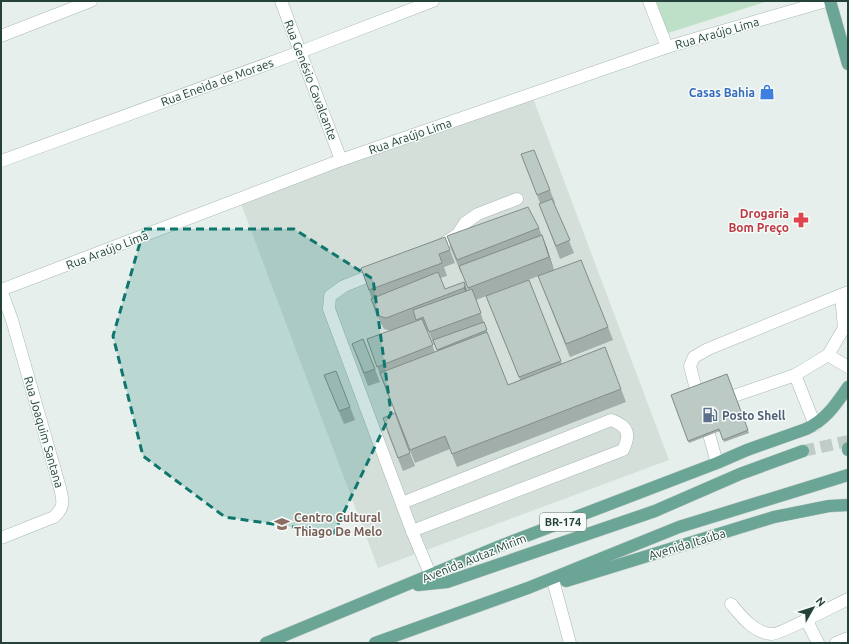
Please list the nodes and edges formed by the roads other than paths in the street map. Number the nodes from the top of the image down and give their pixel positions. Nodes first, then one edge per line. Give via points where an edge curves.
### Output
1 (91, 1) edge
2 (281, 1) edge
3 (433, 1) edge
4 (649, 1) edge
5 (826, 1) edge
6 (830, 1) edge
7 (1, 36) edge
8 (667, 47) junction
9 (300, 52) junction
10 (848, 64) edge
11 (341, 160) junction
12 (1, 161) edge
13 (517, 198) dead end
14 (422, 254) edge
15 (386, 268) edge
16 (1, 290) edge
17 (844, 294) edge
18 (828, 355) junction
19 (848, 367) edge
20 (795, 374) junction
21 (848, 387) edge
22 (701, 407) junction
23 (815, 425) junction
24 (803, 451) tunnel mouth
25 (717, 463) junction
26 (848, 475) edge
27 (402, 503) junction
28 (848, 505) edge
29 (412, 531) junction
30 (1, 538) edge
31 (431, 576) junction
32 (554, 584) junction
33 (404, 586) junction
34 (528, 588) junction
35 (848, 599) edge
36 (731, 604) dead end
37 (806, 619) junction
38 (848, 638) edge
39 (770, 639) edge
40 (266, 643) edge
41 (375, 643) edge
42 (570, 643) edge
43 (818, 643) edge
44 (836, 643) edge

1 - 7 street
2 - 9 street, Rua Genésio Cavalcante
3 - 9 street, Rua Eneida de Moraes
4 - 8 street
5 - 8 street, Rua Araújo Lima
6 - 10 main road
8 - 11 street, Rua Araújo Lima
9 - 11 street, Rua Genésio Cavalcante
9 - 12 street, Rua Eneida de Moraes
11 - 16 street, Rua Araújo Lima
13 - 14 street via 478,214 465,223 458,234
15 - 27 street via 344,286 330,296 329,309
16 - 30 street, Rua Joaquim Santana via 12,320 64,503 54,517
17 - 18 street via 844,328
17 - 22 street via 694,357 690,366
18 - 19 street
18 - 20 street
20 - 22 street
20 - 23 street
21 - 23 main road, Avenida Autaz Mirim / BR-174 via 827,416
22 - 25 street
23 - 25 main road, Avenida Autaz Mirim / BR-174
24 - 33 main road via 740,474 656,511 447,582
25 - 31 main road, Avenida Autaz Mirim / BR-174 via 500,546
26 - 34 main road via 680,527
27 - 29 street
27 - 29 street via 611,420 620,424 626,431 628,440 623,450
28 - 32 main road, Avenida Itaúba via 774,517
29 - 31 street
31 - 33 main road, Avenida Autaz Mirim / BR-174
32 - 34 main road, Avenida Itaúba via 542,588
32 - 42 street
33 - 40 main road, Avenida Autaz Mirim / BR-174
34 - 41 main road
35 - 37 street
36 - 39 street via 744,620
37 - 39 street
37 - 43 street
38 - 44 street

